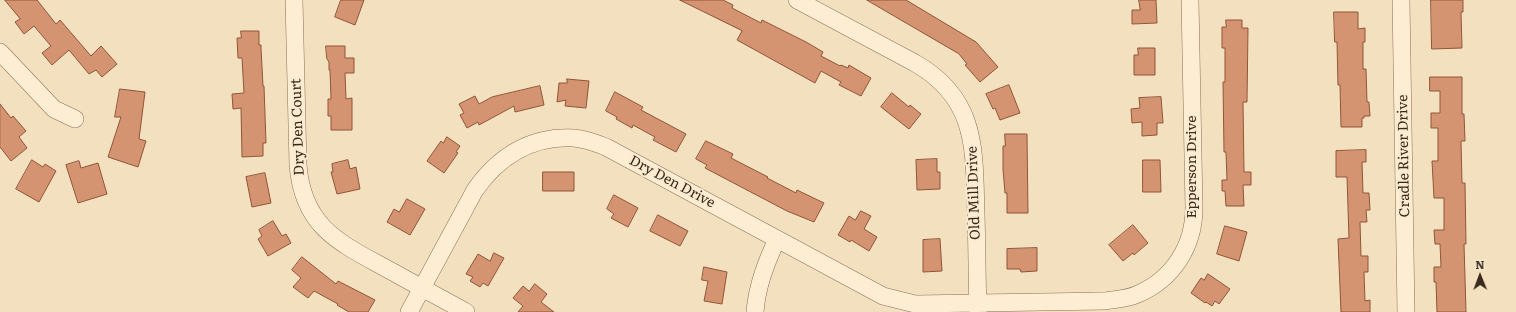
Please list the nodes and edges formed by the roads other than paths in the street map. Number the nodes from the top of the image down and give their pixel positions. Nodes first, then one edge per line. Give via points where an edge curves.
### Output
1 (294, 0) edge
2 (797, 0) edge
3 (1190, 0) edge
4 (1401, 0) edge
5 (0, 52) edge
6 (75, 119) dead end
7 (777, 239) junction
8 (422, 288) junction
9 (978, 307) edge
10 (409, 312) edge
11 (466, 312) edge
12 (755, 312) edge
13 (1406, 312) edge

1 - 8 street, Dry Den Court via 298,165 301,186 308,205 318,222 337,241
2 - 9 street, Old Mill Drive via 920,66 936,78 954,98 969,127 974,147
3 - 9 street, Epperson Drive via 1194,215 1189,241 1180,260 1156,284 1138,294 1119,300
4 - 13 street, Cradle River Drive
5 - 6 street via 54,109
7 - 8 street, Dry Den Drive via 606,146 574,138 555,139 523,148 506,157 486,174
7 - 9 street, Dry Den Drive via 883,296 915,304
7 - 12 street via 763,272
8 - 10 street, Dry Den Drive
8 - 11 street, Dry Den Court

